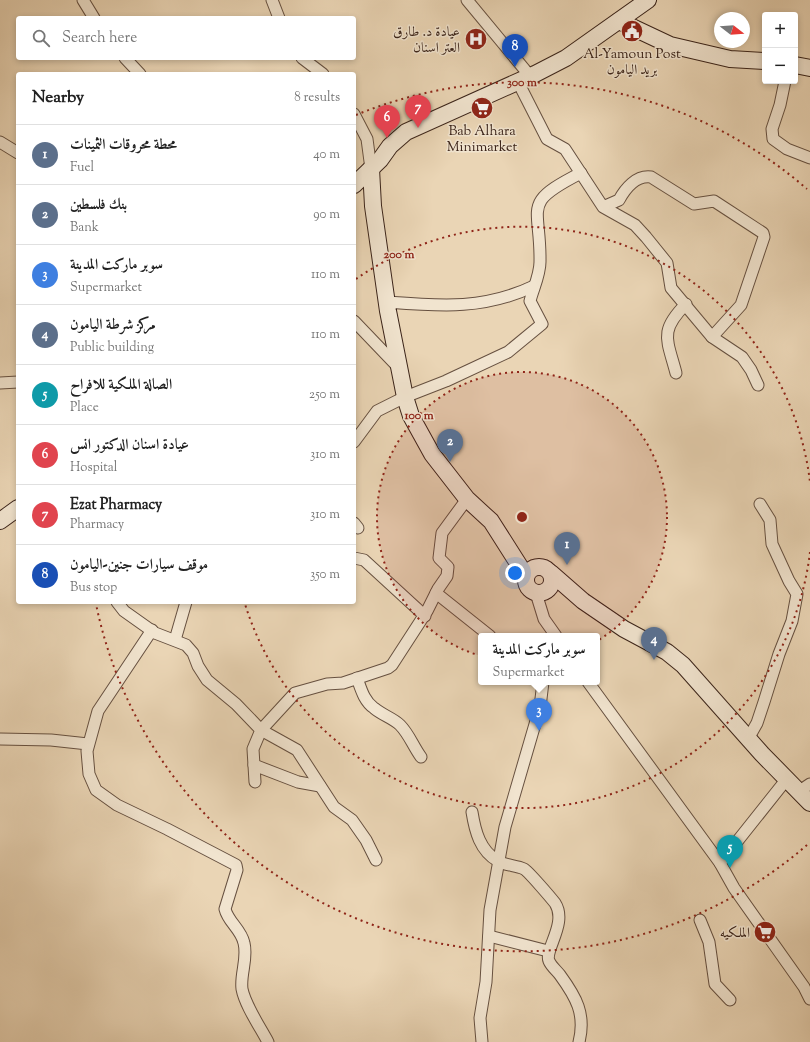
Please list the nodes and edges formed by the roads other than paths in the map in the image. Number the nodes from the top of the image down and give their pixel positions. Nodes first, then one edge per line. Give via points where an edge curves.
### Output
1 (82, 0) edge
2 (272, 0) edge
3 (467, 0) edge
4 (648, 0) edge
5 (93, 16) edge
6 (277, 16) edge
7 (619, 21) junction
8 (127, 60) edge
9 (304, 60) edge
10 (762, 61) edge
11 (798, 66) edge
12 (810, 68) edge
13 (138, 72) edge
14 (320, 72) edge
15 (524, 79) junction
16 (784, 84) edge
17 (356, 118) edge
18 (0, 142) edge
19 (16, 151) edge
20 (810, 158) edge
21 (371, 169) junction
22 (581, 173) junction
23 (356, 183) edge
24 (603, 207) junction
25 (534, 286) junction
26 (386, 302) junction
27 (686, 304) junction
28 (356, 324) edge
29 (712, 337) junction
30 (399, 369) junction
31 (676, 373) dead end
32 (16, 382) edge
33 (0, 383) edge
34 (758, 385) dead end
35 (405, 397) junction
36 (356, 439) edge
37 (467, 499) junction
38 (760, 504) dead end
39 (16, 509) edge
40 (0, 521) edge
41 (356, 558) edge
42 (551, 573) junction
43 (526, 576) junction
44 (436, 593) junction
45 (536, 593) junction
46 (119, 604) edge
47 (185, 604) edge
48 (424, 616) junction
49 (152, 630) junction
50 (486, 633) edge
51 (554, 633) edge
52 (175, 640) junction
53 (357, 678) junction
54 (543, 685) edge
55 (590, 685) edge
56 (261, 730) junction
57 (0, 739) edge
58 (748, 739) junction
59 (88, 744) junction
60 (421, 757) dead end
61 (254, 764) junction
62 (786, 780) junction
63 (255, 782) dead end
64 (320, 786) junction
65 (804, 788) edge
66 (810, 803) edge
67 (472, 812) dead end
68 (376, 860) dead end
69 (499, 862) junction
70 (720, 863) junction
71 (700, 920) dead end
72 (489, 936) junction
73 (548, 951) junction
74 (810, 999) edge
75 (730, 1000) dead end
76 (268, 1042) edge
77 (482, 1042) edge
78 (579, 1042) edge

1 - 5 street
2 - 6 street
3 - 15 street
4 - 7 street
7 - 10 street via 670,44 730,59
7 - 15 street via 566,58
8 - 13 street
9 - 14 street
11 - 12 street
15 - 21 street via 410,129 393,142
15 - 22 street via 547,139 565,148
16 - 20 street via 772,129 773,139 787,149
17 - 21 street via 367,139
18 - 19 street
21 - 23 street
21 - 26 street via 373,206
22 - 24 street
22 - 25 street via 546,193 538,203 536,220 540,264
24 - 27 street via 635,225 646,237 667,263 671,288
24 - 29 street via 619,200 636,179 651,177 694,204 714,201 763,233 764,237 741,305
25 - 26 street via 499,299 471,305
25 - 35 street via 530,301 542,324 508,352
26 - 30 street
27 - 29 street
27 - 31 street via 674,316 666,333
28 - 30 street
29 - 34 street via 742,357
30 - 35 street
32 - 33 street
35 - 36 street via 377,411
35 - 37 street via 422,439
37 - 43 street via 491,521
37 - 44 street via 442,533 439,558 448,567 448,572
38 - 58 street via 770,520 772,544 797,594 792,621 757,723
39 - 40 street
41 - 48 street via 364,560
42 - 43 street via 544,567 536,567
42 - 45 street via 552,582 548,590
42 - 58 street via 583,601 679,662 697,679
43 - 45 street via 529,588
44 - 48 street
44 - 50 street
45 - 51 street via 544,619
46 - 49 street via 124,611
47 - 52 street
48 - 53 street via 392,665
49 - 52 street
49 - 59 street via 98,711
52 - 56 street via 190,648 210,683 236,704
53 - 56 street via 295,693
53 - 60 street via 362,694 373,708 399,724
54 - 69 street via 540,707 505,827
55 - 70 street
56 - 61 street via 253,749
56 - 64 street via 297,750
57 - 59 street
58 - 62 street
59 - 76 street via 87,766 96,790 117,805 236,865 237,870 225,908 244,942 246,957 242,989
61 - 63 street
61 - 64 street via 298,782
62 - 65 street
62 - 70 street
64 - 68 street via 334,807 352,820
65 - 66 street
67 - 69 street via 478,838 487,853
69 - 72 street via 490,910
69 - 73 street via 525,870 556,904 557,933
70 - 74 street via 734,888
71 - 75 street via 709,942 715,984
72 - 73 street
72 - 77 street via 486,982 480,1018
73 - 78 street via 548,961 580,1007

